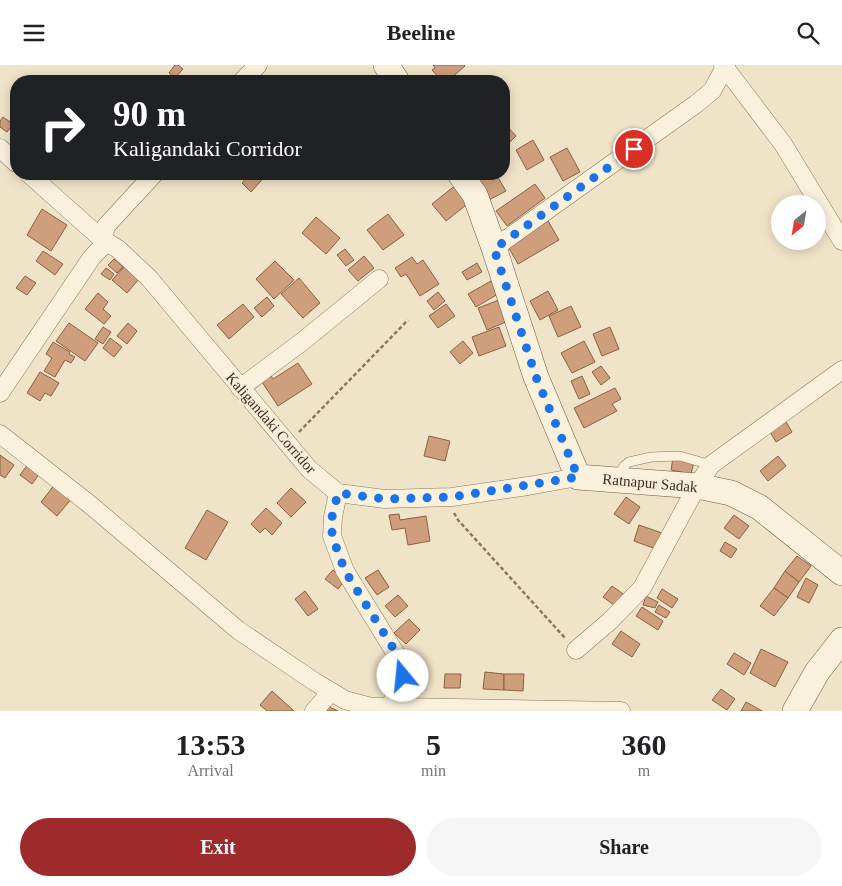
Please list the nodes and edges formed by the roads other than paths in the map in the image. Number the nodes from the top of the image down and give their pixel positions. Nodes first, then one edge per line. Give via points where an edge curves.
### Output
1 (258, 65) edge
2 (725, 66) edge
3 (248, 75) edge
4 (0, 148) edge
5 (10, 157) edge
6 (36, 180) edge
7 (148, 180) edge
8 (464, 180) edge
9 (842, 239) edge
10 (103, 240) junction
11 (494, 249) junction
12 (379, 279) dead end
13 (842, 370) edge
14 (240, 387) junction
15 (0, 393) edge
16 (0, 434) edge
17 (712, 465) junction
18 (578, 477) junction
19 (614, 479) junction
20 (696, 486) junction
21 (338, 493) junction
22 (842, 573) edge
23 (842, 640) edge
24 (576, 650) road end
25 (331, 692) junction
26 (390, 707) junction
27 (314, 711) edge
28 (622, 711) edge
29 (795, 711) edge

1 - 3 street
2 - 9 street via 783,144
2 - 11 street via 712,91 696,105
4 - 5 street
6 - 10 street, Kaligandaki Corridor
7 - 10 street via 106,226
8 - 11 main road via 474,195
10 - 14 street, Kaligandaki Corridor via 118,249 149,278
10 - 15 street via 102,247
11 - 18 main road via 536,377
12 - 14 street
13 - 17 street
14 - 21 street, Kaligandaki Corridor via 309,469
16 - 25 street via 88,503 238,630
17 - 19 lane via 680,456 651,457 629,462
17 - 20 street
18 - 19 main road, Ratnapur Sadak
18 - 21 street via 452,497 385,499
19 - 20 main road, Ratnapur Sadak
20 - 22 main road, Ratnapur Sadak via 731,493 759,507
20 - 24 street via 642,588
21 - 26 street via 332,517 332,536 345,571 400,659 403,676
23 - 29 main road via 817,672
25 - 26 street via 345,700 371,707
25 - 27 street
26 - 28 street

